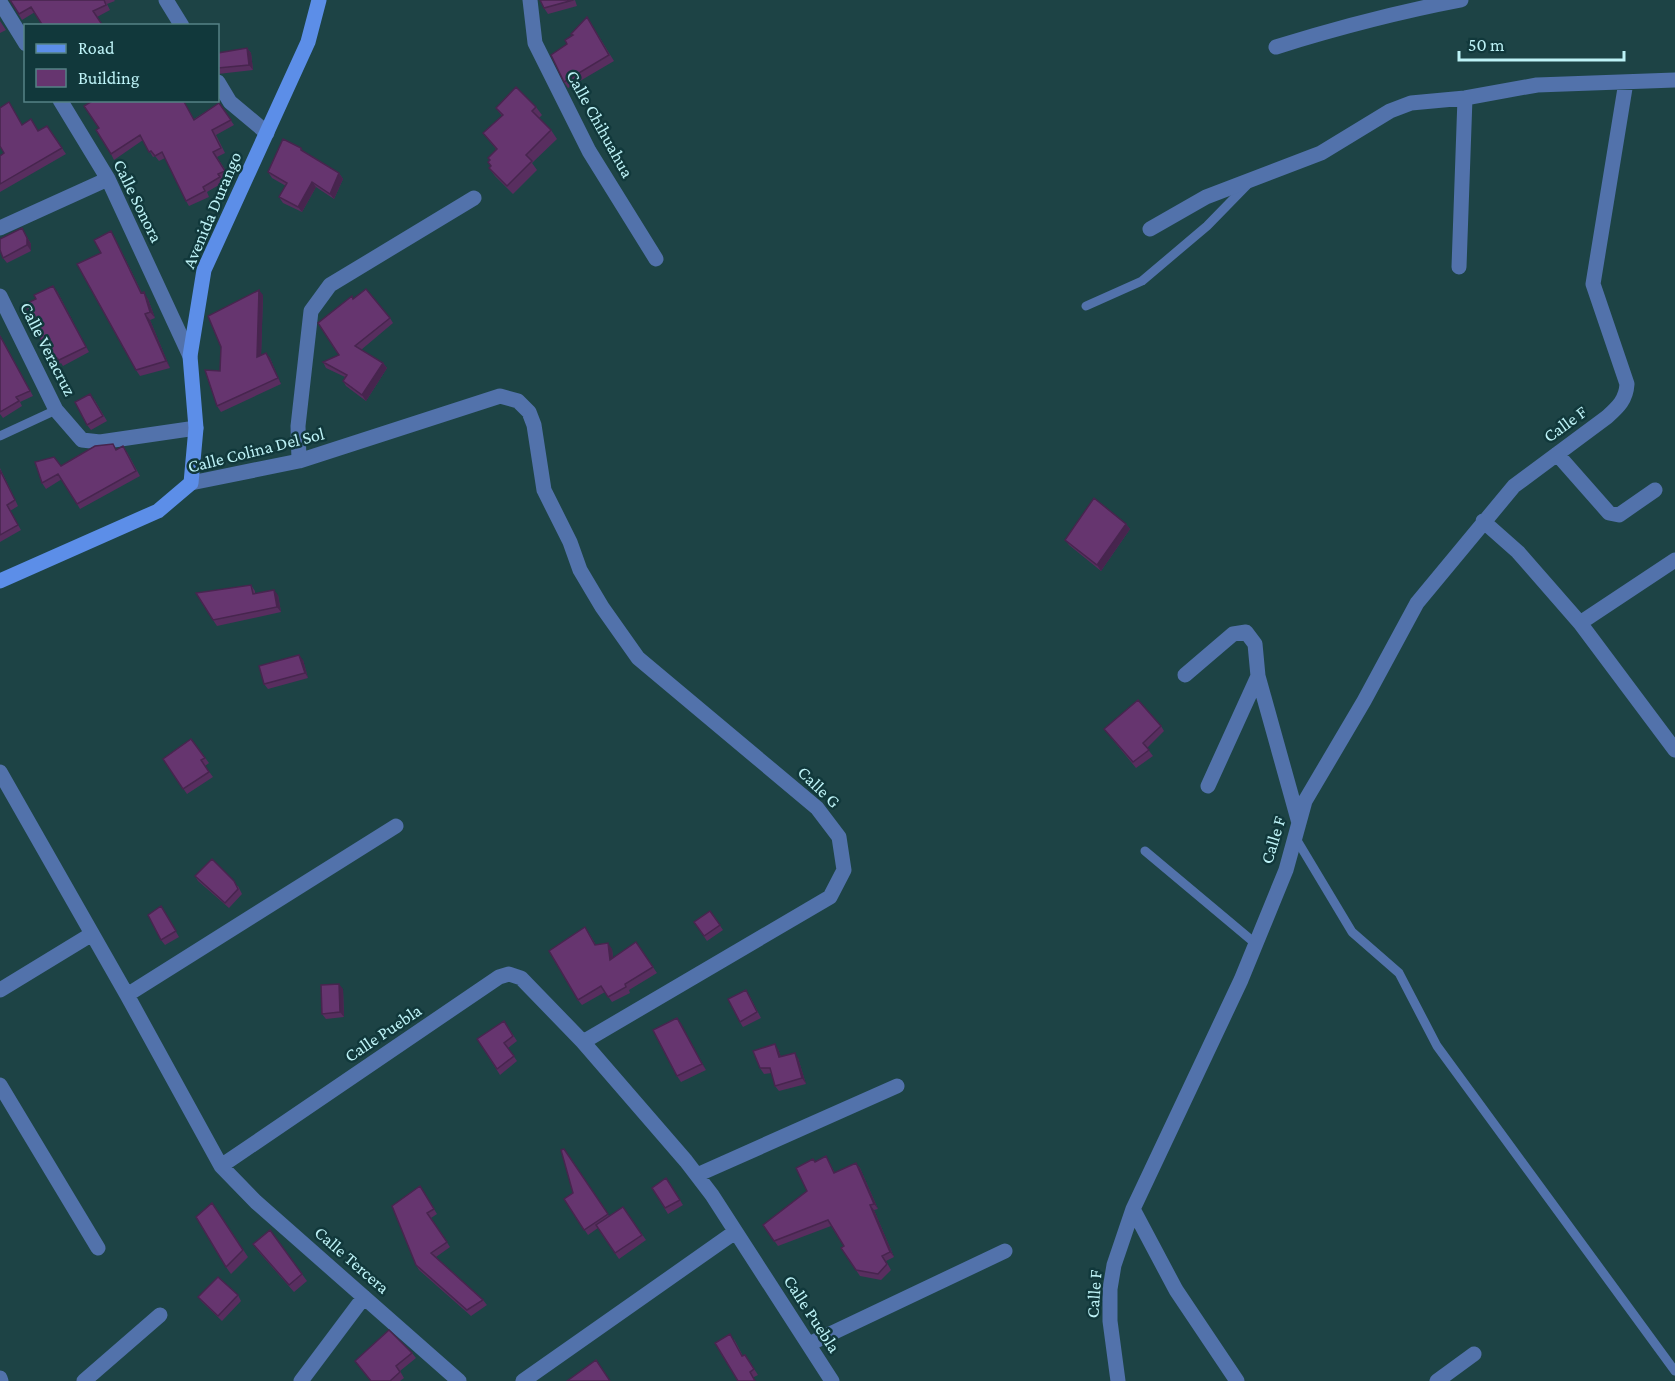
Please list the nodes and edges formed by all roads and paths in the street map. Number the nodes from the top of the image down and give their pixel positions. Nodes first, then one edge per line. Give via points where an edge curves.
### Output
1 (166, 0) edge
2 (318, 0) edge
3 (530, 0) edge
4 (1461, 0) edge
5 (0, 2) edge
6 (181, 24) edge
7 (24, 41) edge
8 (1276, 47) dead end
9 (1675, 80) edge
10 (1626, 82) junction
11 (219, 84) edge
12 (1465, 98) junction
13 (61, 102) edge
14 (267, 133) junction
15 (1253, 178) junction
16 (108, 179) junction
17 (474, 198) dead end
18 (0, 228) edge
19 (1150, 229) dead end
20 (656, 259) dead end
21 (1459, 267) dead end
22 (0, 296) edge
23 (1086, 306) dead end
24 (190, 356) junction
25 (500, 396) joint
26 (56, 410) junction
27 (196, 428) junction
28 (0, 436) edge
29 (1557, 454) junction
30 (299, 461) junction
31 (191, 483) junction
32 (1655, 490) dead end
33 (1483, 521) junction
34 (1675, 560) edge
35 (0, 581) edge
36 (1580, 623) junction
37 (1185, 675) dead end
38 (1258, 676) junction
39 (1675, 750) edge
40 (0, 772) edge
41 (1208, 786) dead end
42 (396, 826) dead end
43 (1297, 830) junction
44 (1145, 851) dead end
45 (92, 934) junction
46 (1256, 944) junction
47 (0, 990) edge
48 (127, 995) junction
49 (584, 1042) junction
50 (0, 1085) edge
51 (897, 1086) dead end
52 (221, 1166) junction
53 (697, 1175) junction
54 (1133, 1209) junction
55 (735, 1232) junction
56 (98, 1248) dead end
57 (1005, 1251) dead end
58 (364, 1297) junction
59 (160, 1315) dead end
60 (809, 1344) junction
61 (1474, 1354) dead end
62 (1675, 1371) edge
63 (84, 1381) edge
64 (301, 1381) edge
65 (459, 1381) edge
66 (523, 1381) edge
67 (832, 1381) edge
68 (1118, 1381) edge
69 (1237, 1381) edge
70 (1437, 1381) edge

1 - 6 street
2 - 14 main road, Avenida Durango via 308,42
3 - 20 street, Calle Chihuahua via 535,43 589,151
4 - 8 street
5 - 7 street
9 - 10 street
10 - 12 street via 1537,85
10 - 29 street, Calle F via 1593,284 1627,384 1626,394 1607,417
11 - 14 street via 230,102
12 - 15 street via 1411,103 1390,111 1321,153
12 - 21 street
13 - 16 street, Calle Sonora
14 - 24 main road, Avenida Durango via 204,270
15 - 19 street via 1206,197
15 - 23 lane via 1207,226 1142,281
16 - 18 street
16 - 24 street, Calle Sonora
17 - 30 street via 330,285 311,311 298,426
22 - 26 street, Calle Veracruz
24 - 27 main road, Avenida Durango
25 - 30 street, Calle Colina Del Sol
25 - 49 street, Calle G via 518,400 529,412 544,490 580,570 638,658 817,808 839,837 844,870 830,897
26 - 27 street, Calle Veracruz via 82,440 100,442
26 - 28 lane
27 - 31 main road, Avenida Durango
29 - 32 street via 1609,513 1619,515
29 - 33 street, Calle F via 1514,486
30 - 31 street, Calle Colina Del Sol
31 - 35 main road, Calle Colina Del Sol via 158,511
33 - 36 street via 1518,552
33 - 43 street, Calle F via 1417,603 1305,801
34 - 36 street
36 - 39 street
37 - 38 street via 1233,634 1246,632 1255,644
38 - 41 street
38 - 43 street
40 - 45 street
42 - 48 street
43 - 46 street, Calle F via 1286,870
43 - 62 lane via 1352,932 1398,973 1437,1046
44 - 46 lane
45 - 47 street
45 - 48 street
46 - 54 street, Calle F
48 - 52 street
49 - 52 street, Calle Puebla via 521,978 509,974 499,977
49 - 53 street, Calle Puebla
50 - 56 street
51 - 53 street
52 - 58 street, Calle Tercera
53 - 55 street, Calle Puebla
54 - 68 street, Calle F via 1110,1289
54 - 69 street via 1176,1290
55 - 60 street, Calle Puebla
55 - 66 street
57 - 60 street
58 - 64 street
58 - 65 street, Calle Tercera
59 - 63 street
60 - 67 street, Calle Puebla
61 - 70 street

